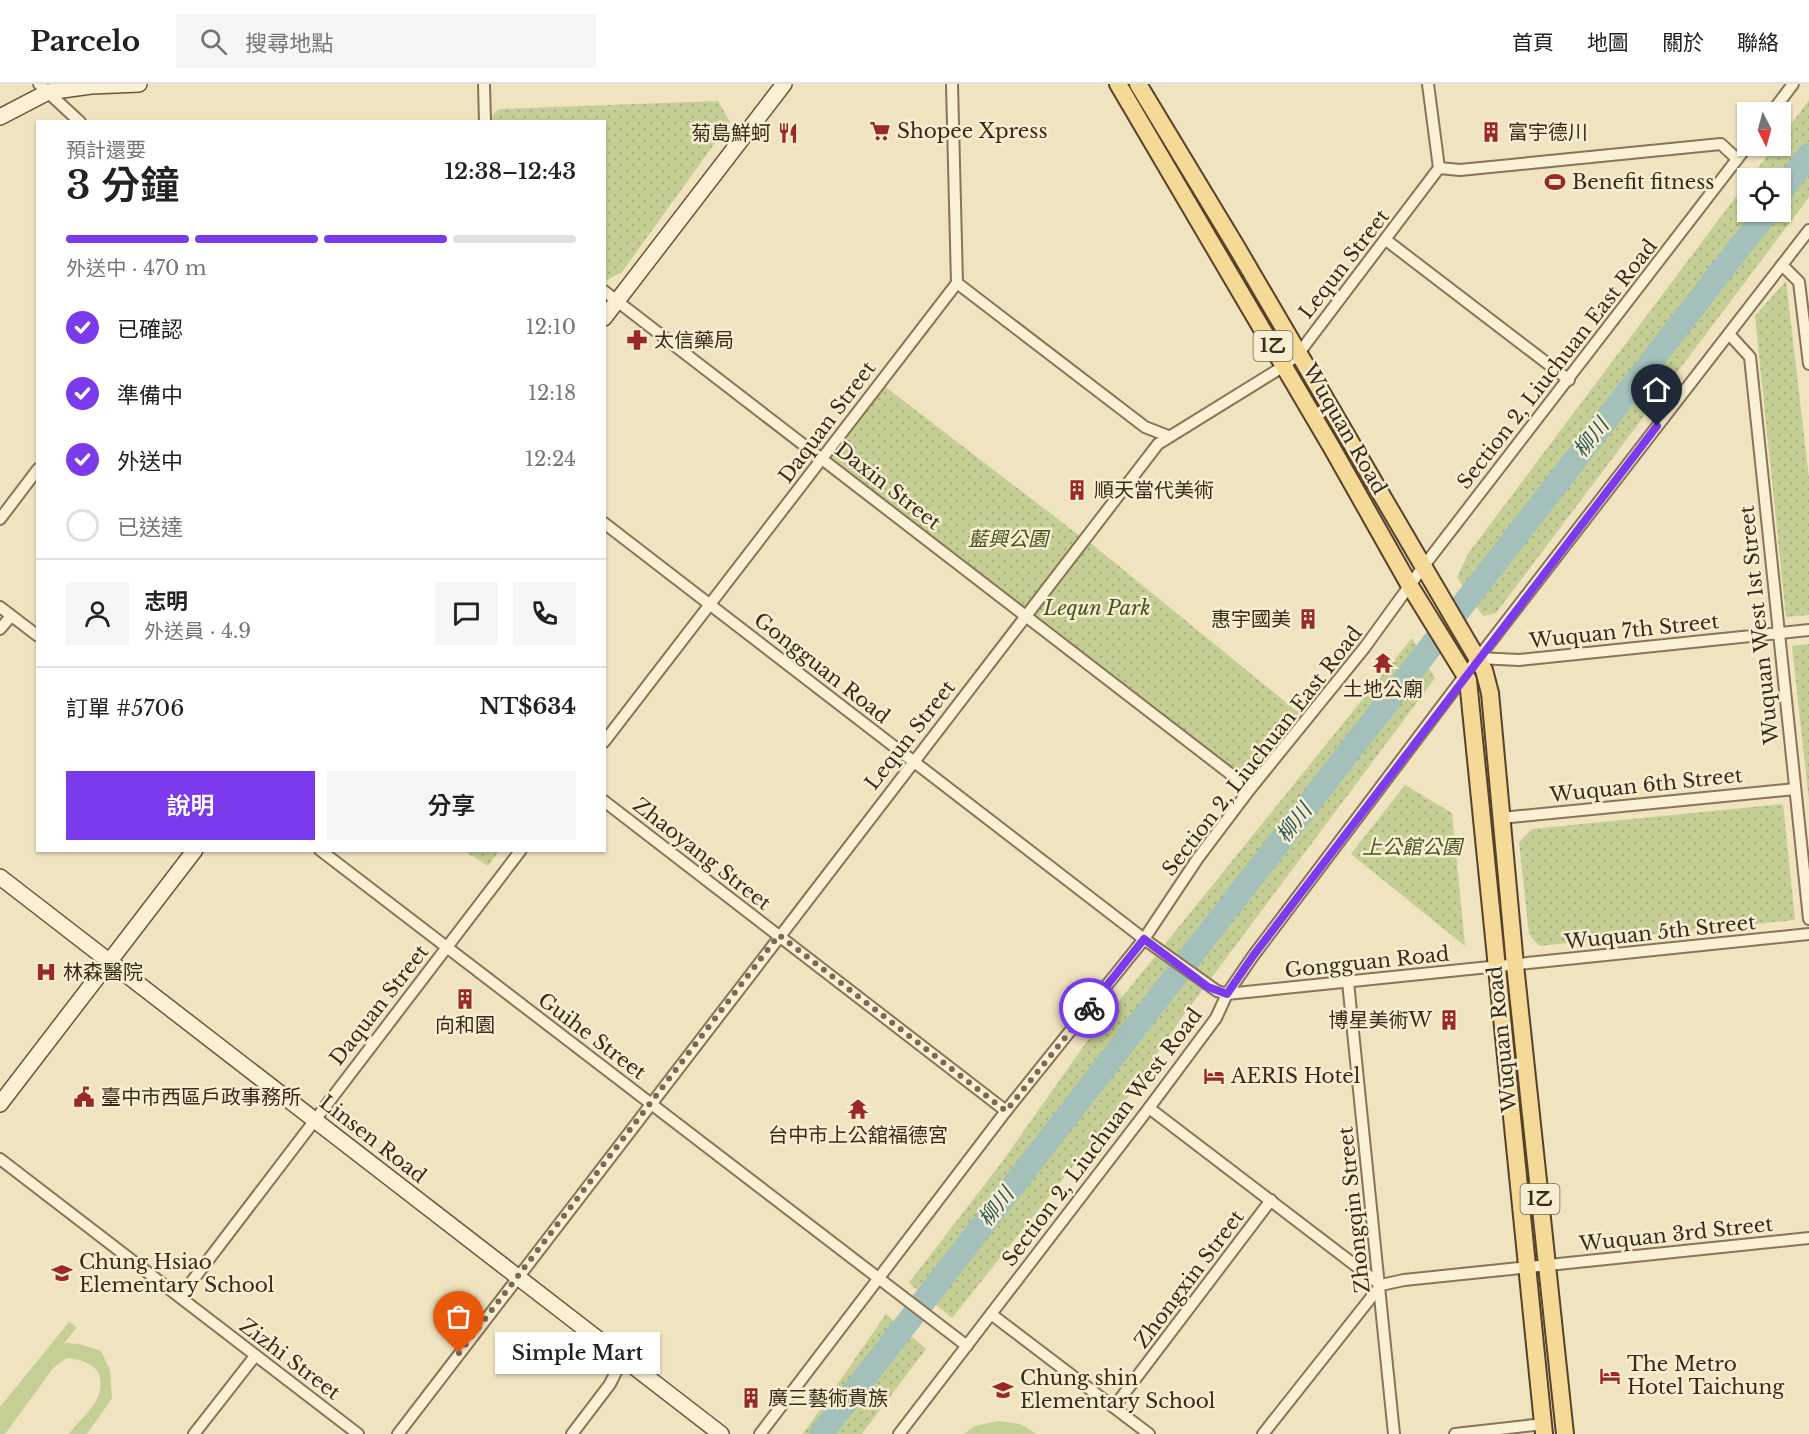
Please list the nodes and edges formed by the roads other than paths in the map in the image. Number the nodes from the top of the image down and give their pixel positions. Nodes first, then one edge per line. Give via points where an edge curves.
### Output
1 (139, 84) edge
2 (484, 84) edge
3 (784, 84) edge
4 (952, 84) edge
5 (1118, 84) edge
6 (1138, 84) edge
7 (1428, 84) edge
8 (1793, 84) edge
9 (44, 88) edge
10 (1780, 102) edge
11 (0, 117) edge
12 (78, 120) edge
13 (485, 120) edge
14 (1739, 156) edge
15 (1737, 159) junction
16 (1439, 168) junction
17 (1809, 230) edge
18 (1386, 240) junction
19 (1782, 265) junction
20 (957, 283) junction
21 (606, 293) edge
22 (617, 301) junction
23 (606, 315) edge
24 (1729, 334) junction
25 (1299, 353) junction
26 (1809, 356) edge
27 (1809, 364) edge
28 (1284, 366) junction
29 (1569, 380) junction
30 (1168, 436) junction
31 (823, 458) junction
32 (36, 472) edge
33 (0, 519) edge
34 (606, 525) edge
35 (1423, 567) junction
36 (1410, 586) junction
37 (710, 604) junction
38 (0, 607) edge
39 (10, 615) junction
40 (1026, 615) junction
41 (0, 629) edge
42 (1809, 630) edge
43 (1779, 633) junction
44 (36, 634) edge
45 (1474, 651) junction
46 (1465, 675) junction
47 (606, 739) edge
48 (913, 760) junction
49 (1250, 789) junction
50 (1795, 789) junction
51 (606, 803) edge
52 (1501, 818) junction
53 (193, 852) edge
54 (323, 852) edge
55 (519, 852) edge
56 (0, 876) edge
57 (1809, 919) edge
58 (1809, 934) edge
59 (779, 935) junction
60 (1144, 939) junction
61 (446, 948) junction
62 (111, 960) junction
63 (1515, 965) junction
64 (1495, 967) junction
65 (1348, 982) junction
66 (1227, 994) junction
67 (0, 1104) edge
68 (651, 1104) junction
69 (1149, 1108) junction
70 (1006, 1111) junction
71 (314, 1119) junction
72 (0, 1159) edge
73 (1271, 1200) junction
74 (1809, 1238) edge
75 (1547, 1265) junction
76 (1527, 1268) junction
77 (517, 1278) junction
78 (880, 1279) junction
79 (1381, 1285) junction
80 (180, 1298) junction
81 (991, 1314) junction
82 (967, 1346) junction
83 (255, 1356) junction
84 (622, 1358) junction
85 (1114, 1407) junction
86 (1544, 1429) edge
87 (194, 1434) edge
88 (358, 1434) edge
89 (398, 1434) edge
90 (572, 1434) edge
91 (721, 1434) edge
92 (760, 1434) edge
93 (899, 1434) edge
94 (1149, 1434) edge
95 (1263, 1434) edge
96 (1394, 1434) edge
97 (1455, 1434) edge
98 (1565, 1434) edge

1 - 9 main road
2 - 13 street
3 - 22 main road
4 - 20 street
5 - 28 main road, Wuquan Road / 1乙
6 - 25 main road, Wuquan Road / 1乙
7 - 16 street
8 - 10 street
9 - 11 main road
9 - 12 street
14 - 15 street, Section 2, Liuchuan East Road
15 - 16 street via 1721,144 1460,170
15 - 29 street, Section 2, Liuchuan East Road
16 - 18 street, Lequn Street
17 - 19 street, Section 2, Liuchuan West Road
18 - 25 street, Lequn Street
18 - 29 street
19 - 24 street, Section 2, Liuchuan West Road
19 - 26 street via 1798,282
20 - 30 street via 1145,427
20 - 31 street, Daquan Street
21 - 22 street, Daxin Street
22 - 23 main road
22 - 31 street, Daxin Street
24 - 43 street, Wuquan West 1st Street via 1750,357
24 - 45 street, Section 2, Liuchuan West Road
25 - 28 street, Lequn Street
25 - 35 main road, Wuquan Road / 1乙
26 - 27 street
28 - 30 street, Lequn Street
28 - 36 main road, Wuquan Road / 1乙
29 - 35 street, Section 2, Liuchuan East Road
30 - 40 street, Lequn Street
31 - 37 street, Daquan Street
31 - 40 street, Daxin Street
32 - 33 street
34 - 37 street, Gongguan Road
35 - 36 street, Section 2, Liuchuan East Road
35 - 45 main road, Wuquan Road / 1乙
36 - 46 main road, Wuquan Road / 1乙
36 - 49 street, Section 2, Liuchuan East Road
37 - 47 street, Daquan Street
37 - 48 street, Gongguan Road
38 - 39 street
39 - 41 street
39 - 44 street
40 - 48 street, Lequn Street
40 - 49 street, Daxin Street
42 - 43 street, Wuquan 7th Street
43 - 45 street, Wuquan 7th Street via 1519,660
43 - 50 street, Wuquan West 1st Street
45 - 46 street, Section 2, Liuchuan West Road
45 - 52 main road, Wuquan Road / 1乙 via 1490,693
46 - 64 main road, Wuquan Road / 1乙
46 - 66 street, Section 2, Liuchuan West Road
48 - 59 street, Lequn Street
48 - 60 street, Gongguan Road
49 - 60 street, Section 2, Liuchuan East Road
50 - 52 street, Wuquan 6th Street
50 - 57 street, Wuquan West 1st Street
51 - 59 street, Zhaoyang Street
52 - 63 main road, Wuquan Road / 1乙
53 - 62 main road
54 - 61 street, Guihe Street
55 - 61 street, Daquan Street
56 - 62 main road, Linsen Road
58 - 63 street, Wuquan 5th Street
59 - 68 street, Lequn Street
59 - 70 street, Zhaoyang Street
60 - 66 street, Gongguan Road via 1208,987
60 - 70 street, Section 2, Liuchuan East Road
61 - 68 street, Guihe Street
61 - 71 street, Daquan Street
62 - 67 main road
62 - 71 main road, Linsen Road
63 - 64 street, Wuquan 5th Street
63 - 75 main road, Wuquan Road / 1乙
64 - 65 street, Gongguan Road
64 - 76 main road, Wuquan Road / 1乙
65 - 66 street, Gongguan Road
65 - 79 street, Zhongqin Street
66 - 69 street, Section 2, Liuchuan West Road via 1216,1017
68 - 77 street, Lequn Street
68 - 78 street, Guihe Street
69 - 73 street
69 - 81 street, Section 2, Liuchuan West Road
70 - 78 street, Section 2, Liuchuan East Road
71 - 77 main road, Linsen Road
71 - 80 street, Daquan Street
72 - 80 street, Zizhi Street
73 - 79 street
73 - 85 street, Zhongxin Street
74 - 75 street, Wuquan 3rd Street
75 - 76 street, Wuquan 3rd Street
75 - 98 main road, Wuquan Road / 1乙
76 - 79 street, Wuquan 3rd Street
76 - 86 main road, Wuquan Road / 1乙
77 - 84 main road, Linsen Road
77 - 89 street, Lequn Street
78 - 82 street, Guihe Street
78 - 92 street, Section 2, Liuchuan East Road
79 - 95 street
79 - 96 street, Zhongqin Street
80 - 83 street, Zizhi Street
81 - 82 street, Section 2, Liuchuan West Road
81 - 85 street
82 - 93 street, Section 2, Liuchuan West Road
83 - 87 street
83 - 88 street, Zizhi Street
84 - 90 street via 610,1384
84 - 91 main road, Linsen Road
85 - 94 street
86 - 97 street

